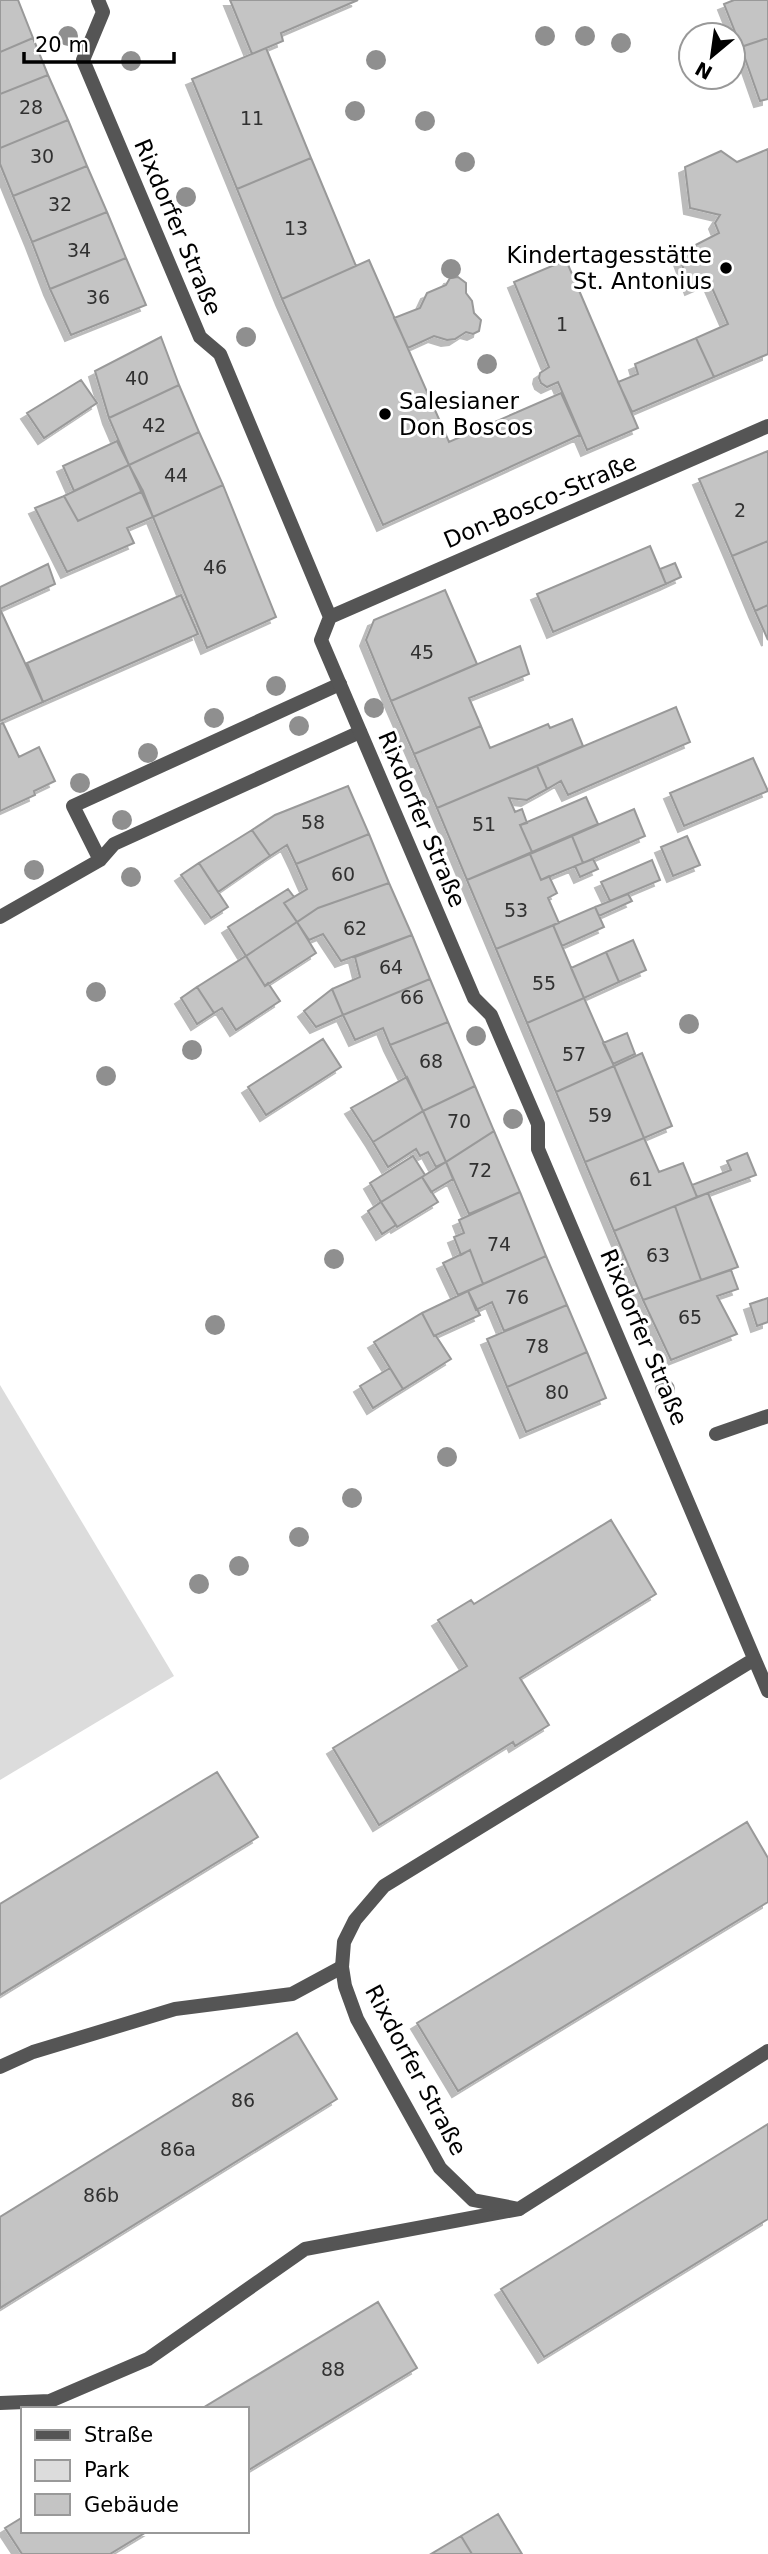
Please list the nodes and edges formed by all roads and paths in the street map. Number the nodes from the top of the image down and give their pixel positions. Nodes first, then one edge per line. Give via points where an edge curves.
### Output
1 (98, 0) edge
2 (768, 426) edge
3 (330, 617) junction
4 (340, 684) junction
5 (360, 732) junction
6 (100, 860) junction
7 (0, 917) edge
8 (768, 1416) edge
9 (716, 1434) dead end
10 (753, 1660) junction
11 (768, 1691) edge
12 (342, 1967) junction
13 (768, 2051) edge
14 (0, 2067) edge
15 (519, 2209) junction
16 (0, 2403) edge

1 - 3 street, Rixdorfer Straße via 103,12 83,60 200,337 220,355
2 - 3 street, Don-Bosco-Straße
3 - 4 street, Rixdorfer Straße via 321,640
4 - 5 street, Rixdorfer Straße
4 - 6 street via 73,806
5 - 6 street via 114,844
5 - 10 street, Rixdorfer Straße via 474,998 491,1015 533,1112 538,1149
6 - 7 street
8 - 9 street
10 - 11 street, Rixdorfer Straße
10 - 12 street, Rixdorfer Straße via 384,1886 355,1920 344,1942
12 - 14 street via 292,1994 175,2009 33,2052
12 - 15 street, Rixdorfer Straße via 358,2019 440,2168 473,2200
13 - 15 street
15 - 16 street via 306,2249 148,2359 50,2401

